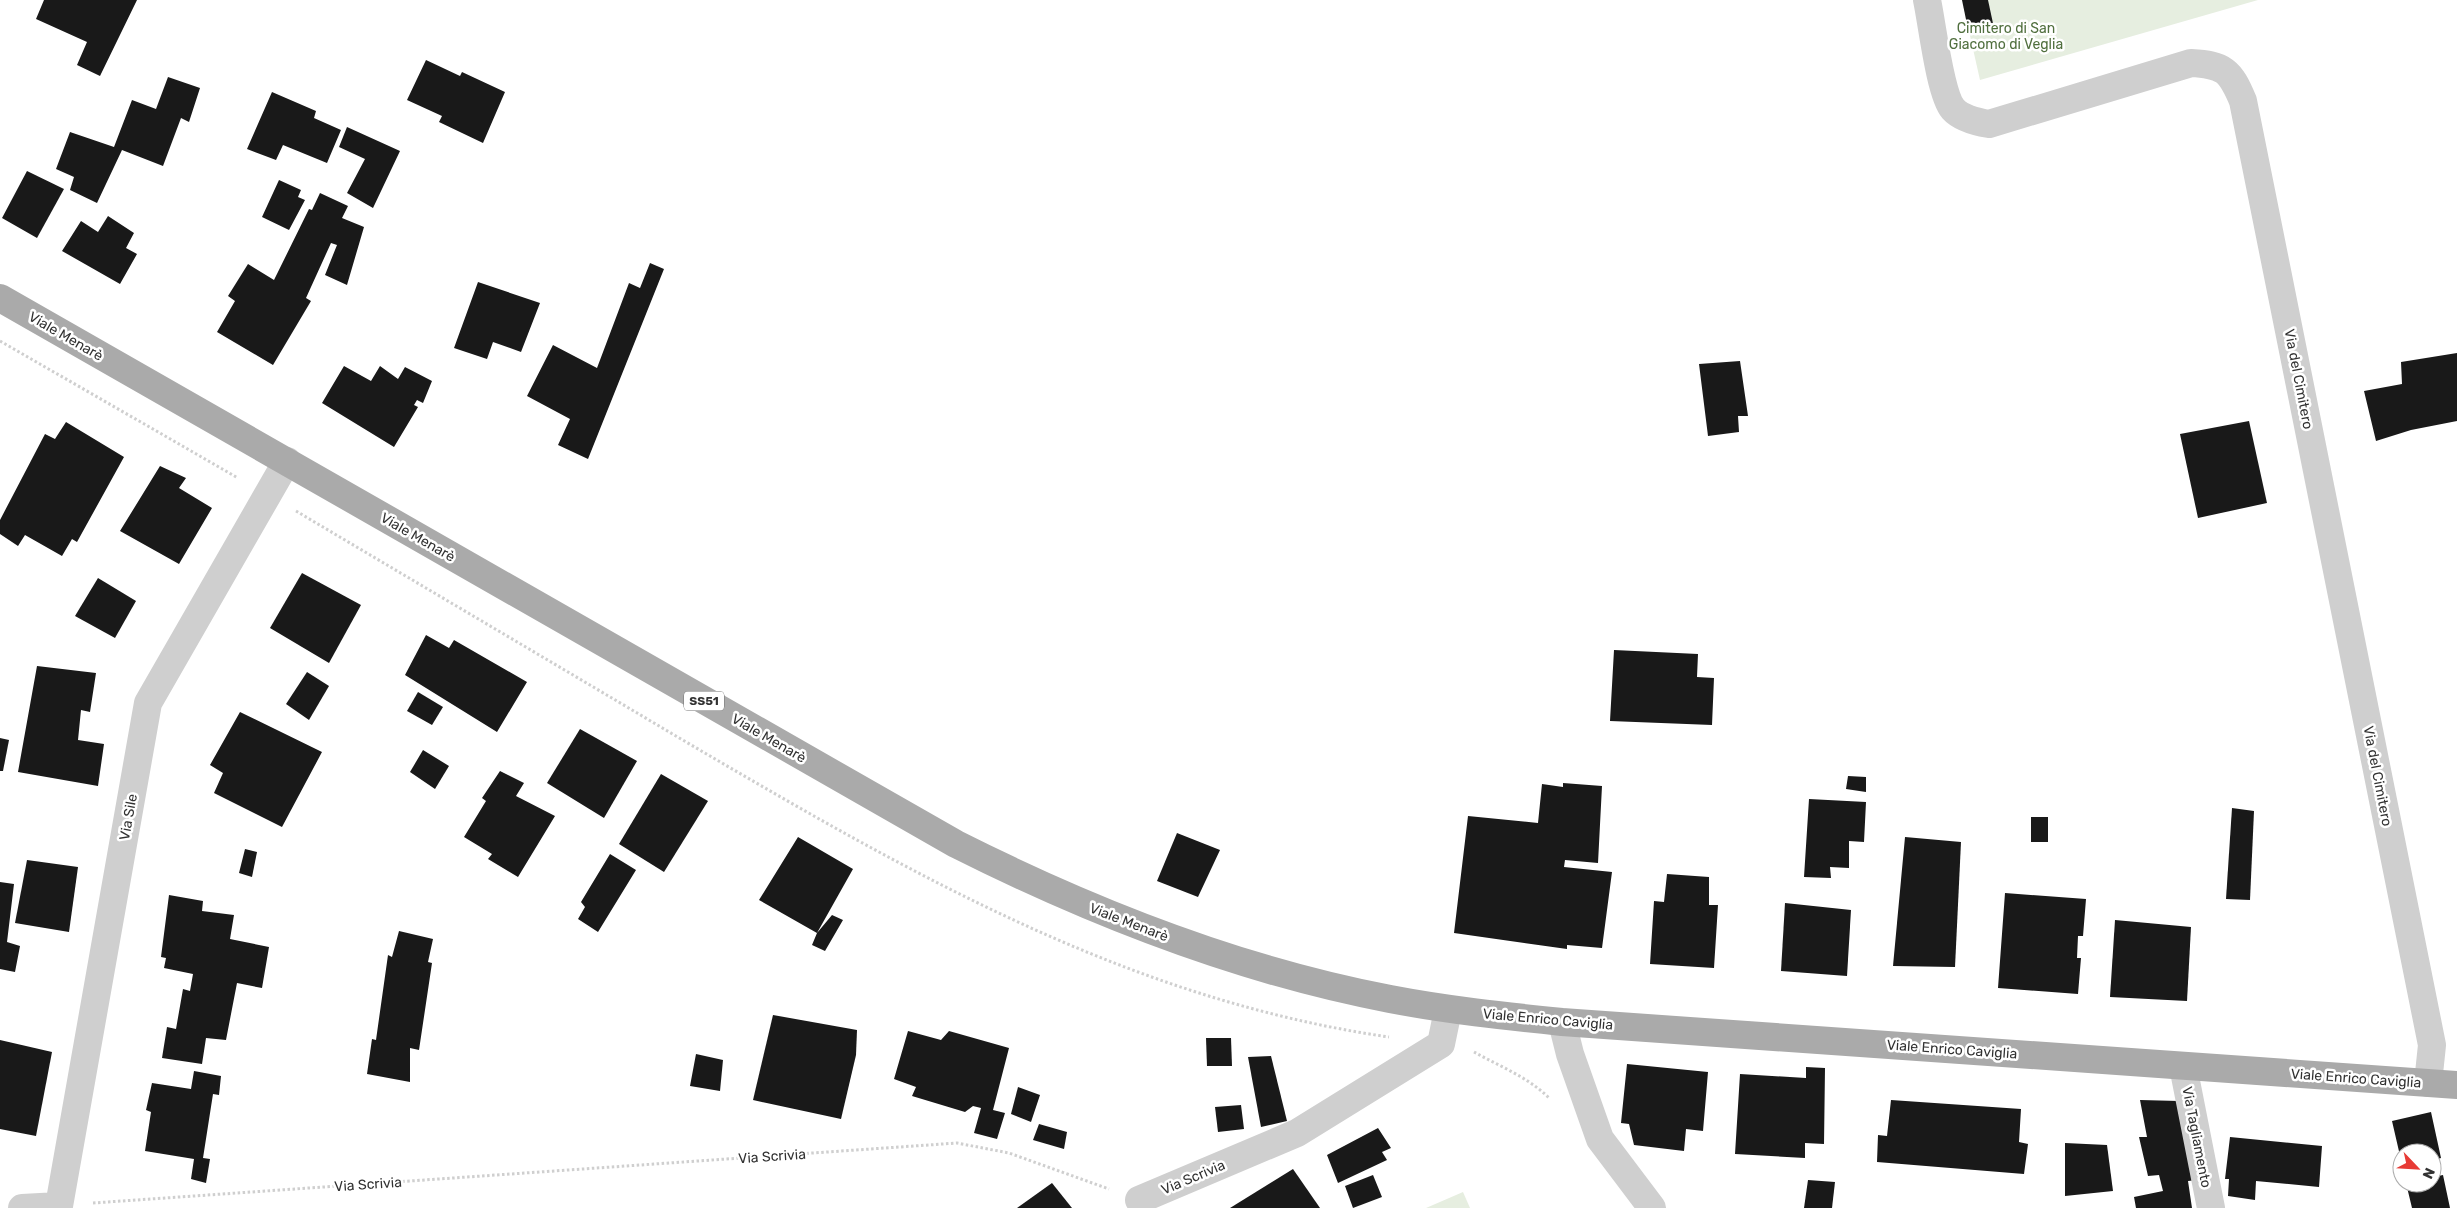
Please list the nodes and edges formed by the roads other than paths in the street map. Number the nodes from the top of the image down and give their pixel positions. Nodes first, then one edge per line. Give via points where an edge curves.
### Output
1 (1927, 0) edge
2 (0, 298) edge
3 (287, 461) junction
4 (1448, 1010) junction
5 (1562, 1022) junction
6 (2182, 1066) junction
7 (2428, 1083) junction
8 (2457, 1084) edge
9 (1139, 1200) road end
10 (22, 1208) edge
11 (1652, 1208) edge
12 (2211, 1208) edge

1 - 7 street, Via del Cimitero via 1946,93 1954,109 1972,120 1989,124 2190,63 2214,64 2234,80 2243,101 2432,1045
2 - 3 main road, Viale Menarè / SS51
3 - 4 main road, Viale Menarè / SS51 via 879,802 1030,881 1163,936 1253,964 1321,984
3 - 10 street, Via Sile via 148,703 60,1206
4 - 5 main road, Viale Enrico Caviglia
4 - 9 street, Via Scrivia via 1441,1044 1297,1133
5 - 6 main road, Viale Enrico Caviglia
5 - 11 street via 1578,1080 1600,1138
6 - 7 main road, Viale Enrico Caviglia
6 - 12 street, Via Tagliamento
7 - 8 main road, Viale Enrico Caviglia

